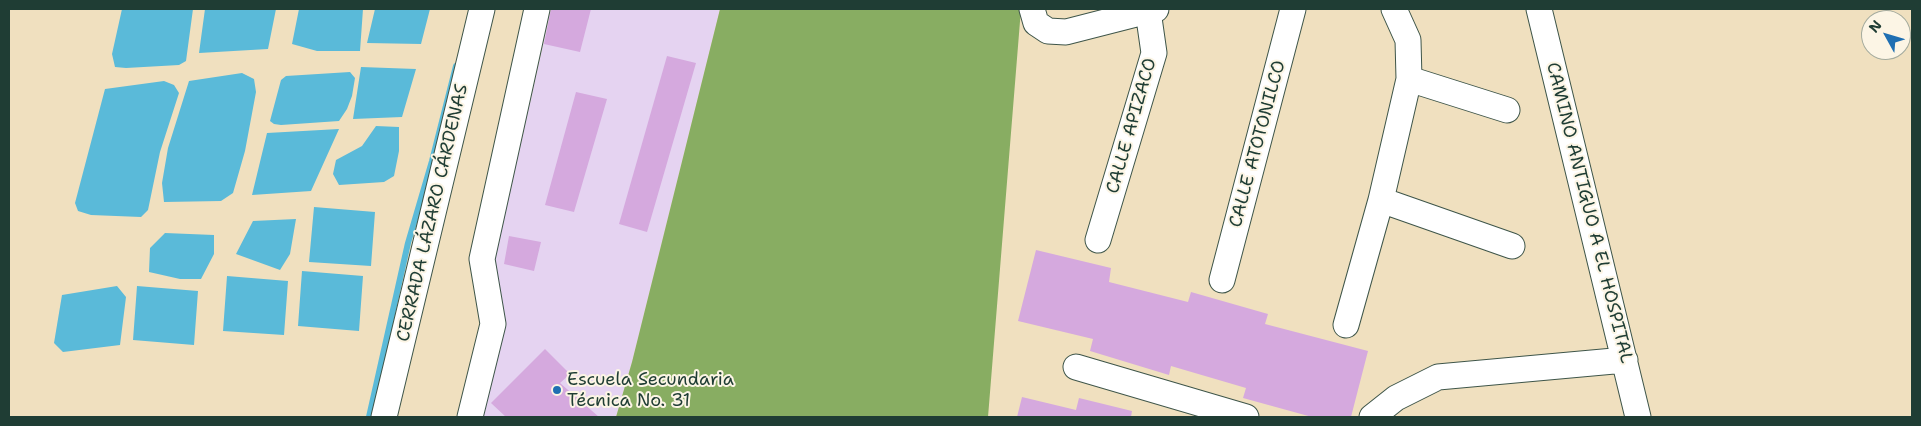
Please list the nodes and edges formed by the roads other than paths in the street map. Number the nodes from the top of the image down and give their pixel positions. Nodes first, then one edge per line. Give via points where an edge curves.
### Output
1 (482, 9) edge
2 (537, 9) edge
3 (1032, 9) edge
4 (1293, 9) edge
5 (1394, 9) edge
6 (1539, 9) edge
7 (1152, 10) edge
8 (1409, 79) junction
9 (1507, 110) dead end
10 (1381, 200) junction
11 (1098, 240) dead end
12 (1512, 246) dead end
13 (1222, 280) dead end
14 (1346, 325) dead end
15 (1624, 360) junction
16 (1076, 367) dead end
17 (384, 417) edge
18 (470, 417) edge
19 (1246, 417) edge
20 (1372, 417) edge
21 (1638, 417) edge

1 - 17 street, CERRADA LÁZARO CÁRDENAS
2 - 18 street via 482,259 493,324
3 - 7 street via 1036,23 1048,31 1066,32
4 - 13 street, CALLE ATOTONILCO
5 - 8 street via 1408,40
6 - 15 street, CAMINO ANTIGUO A EL HOSPITAL
7 - 11 street, CALLE APIZACO via 1154,53
8 - 9 street
8 - 10 street
10 - 12 street
10 - 14 street
15 - 20 street via 1438,377 1396,398
15 - 21 street, CAMINO ANTIGUO A EL HOSPITAL
16 - 19 street

